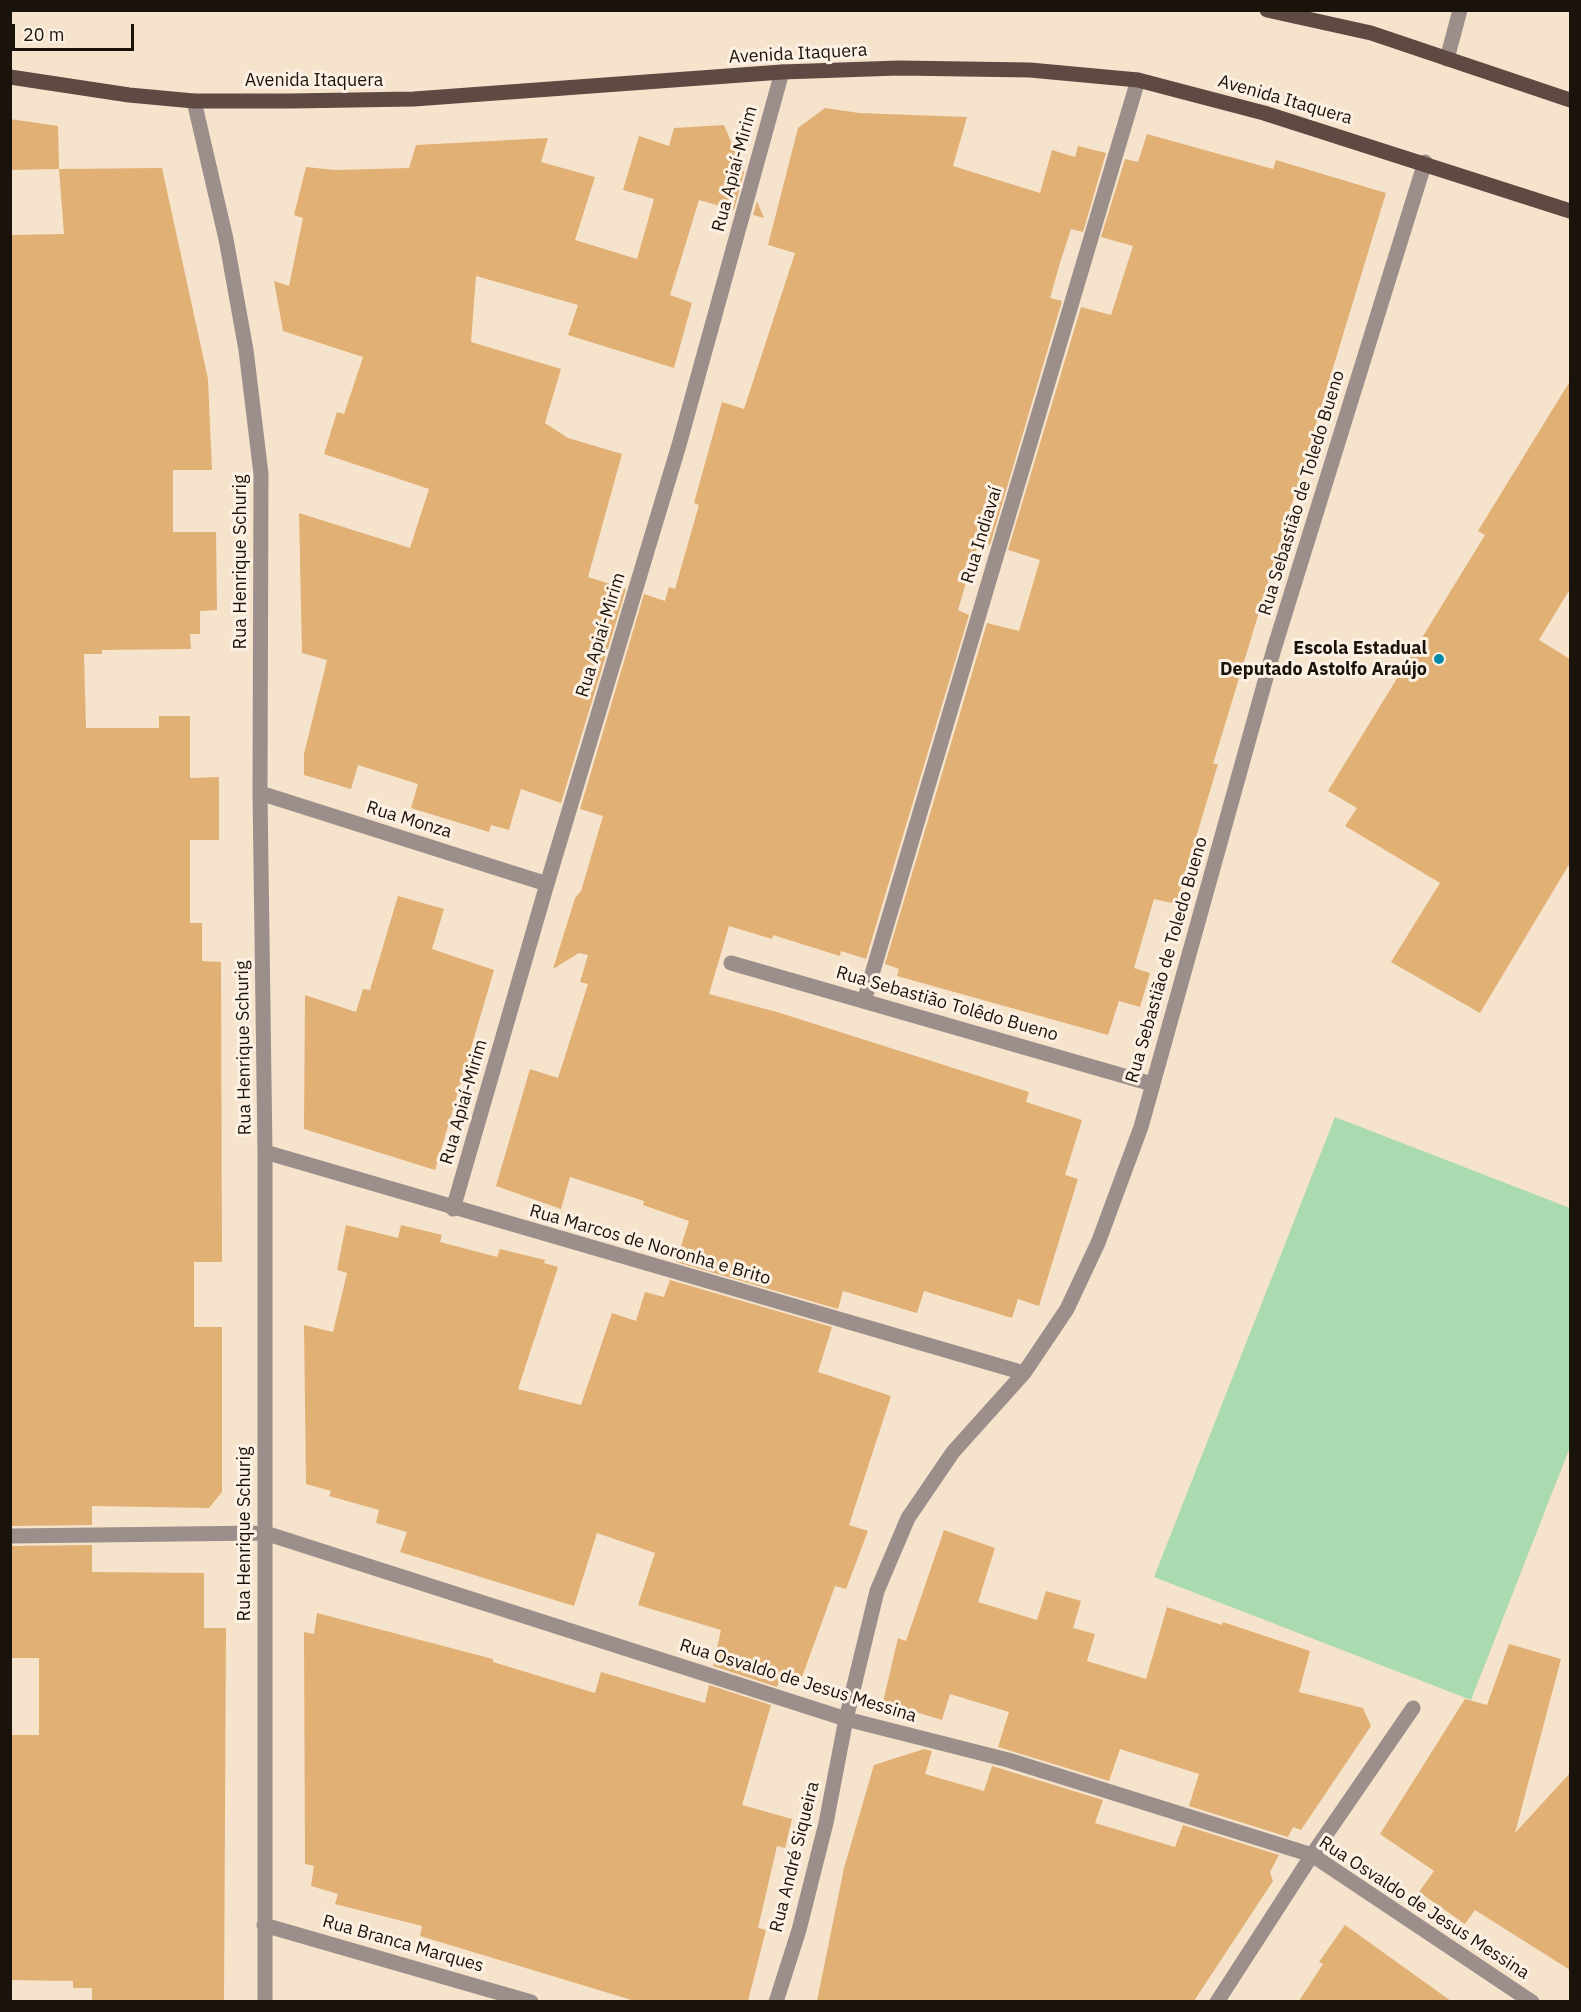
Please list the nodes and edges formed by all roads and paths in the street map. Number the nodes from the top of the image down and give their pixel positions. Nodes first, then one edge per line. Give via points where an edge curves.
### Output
1 (1267, 10) edge
2 (1460, 10) edge
3 (1447, 59) junction
4 (782, 72) junction
5 (10, 77) edge
6 (1138, 80) junction
7 (194, 100) junction
8 (1570, 100) edge
9 (1425, 162) junction
10 (1570, 211) edge
11 (260, 793) junction
12 (546, 884) junction
13 (731, 963) dead end
14 (864, 1001) junction
15 (1152, 1084) junction
16 (265, 1152) junction
17 (453, 1209) junction
18 (1024, 1373) junction
19 (265, 1533) junction
20 (10, 1536) edge
21 (1413, 1708) dead end
22 (846, 1719) junction
23 (1312, 1855) junction
24 (264, 1925) junction
25 (265, 2001) edge
26 (531, 2001) edge
27 (776, 2001) edge
28 (1217, 2001) edge
29 (1532, 2001) edge

1 - 3 main road via 1371,33
2 - 3 street
3 - 8 main road
4 - 6 main road, Avenida Itaquera via 899,68 1030,70
4 - 7 main road, Avenida Itaquera via 414,99
4 - 12 street, Rua Apiaí-Mirim via 679,445
5 - 7 main road, Avenida Itaquera via 129,95
6 - 9 main road, Avenida Itaquera
6 - 14 street, Rua Indiavaí
7 - 11 street, Rua Henrique Schurig via 246,350 261,474
9 - 10 main road, Avenida Itaquera
9 - 15 street, Rua Sebastião de Toledo Bueno via 1274,649
11 - 12 street, Rua Monza
11 - 16 street, Rua Henrique Schurig
12 - 17 street, Rua Apiaí-Mirim
13 - 14 street, Rua Sebastião Tolêdo Bueno
14 - 15 street, Rua Sebastião Tolêdo Bueno
15 - 18 street, Rua Sebastião de Toledo Bueno via 1141,1127 1098,1243 1067,1309
16 - 17 street, Rua Marcos de Noronha e Brito
16 - 19 street, Rua Henrique Schurig
17 - 18 street, Rua Marcos de Noronha e Brito
18 - 22 street, Rua Sebastião de Toledo Bueno via 953,1452 908,1518 877,1591
19 - 20 street, Rua Osvaldo de Jesus Messina
19 - 22 street, Rua Osvaldo de Jesus Messina
19 - 24 street, Rua Henrique Schurig
21 - 23 street
22 - 23 street, Rua Osvaldo de Jesus Messina via 1008,1760
22 - 27 street, Rua André Siqueira via 826,1823
23 - 28 street
23 - 29 street, Rua Osvaldo de Jesus Messina
24 - 25 street, Rua Henrique Schurig
24 - 26 street, Rua Branca Marques

